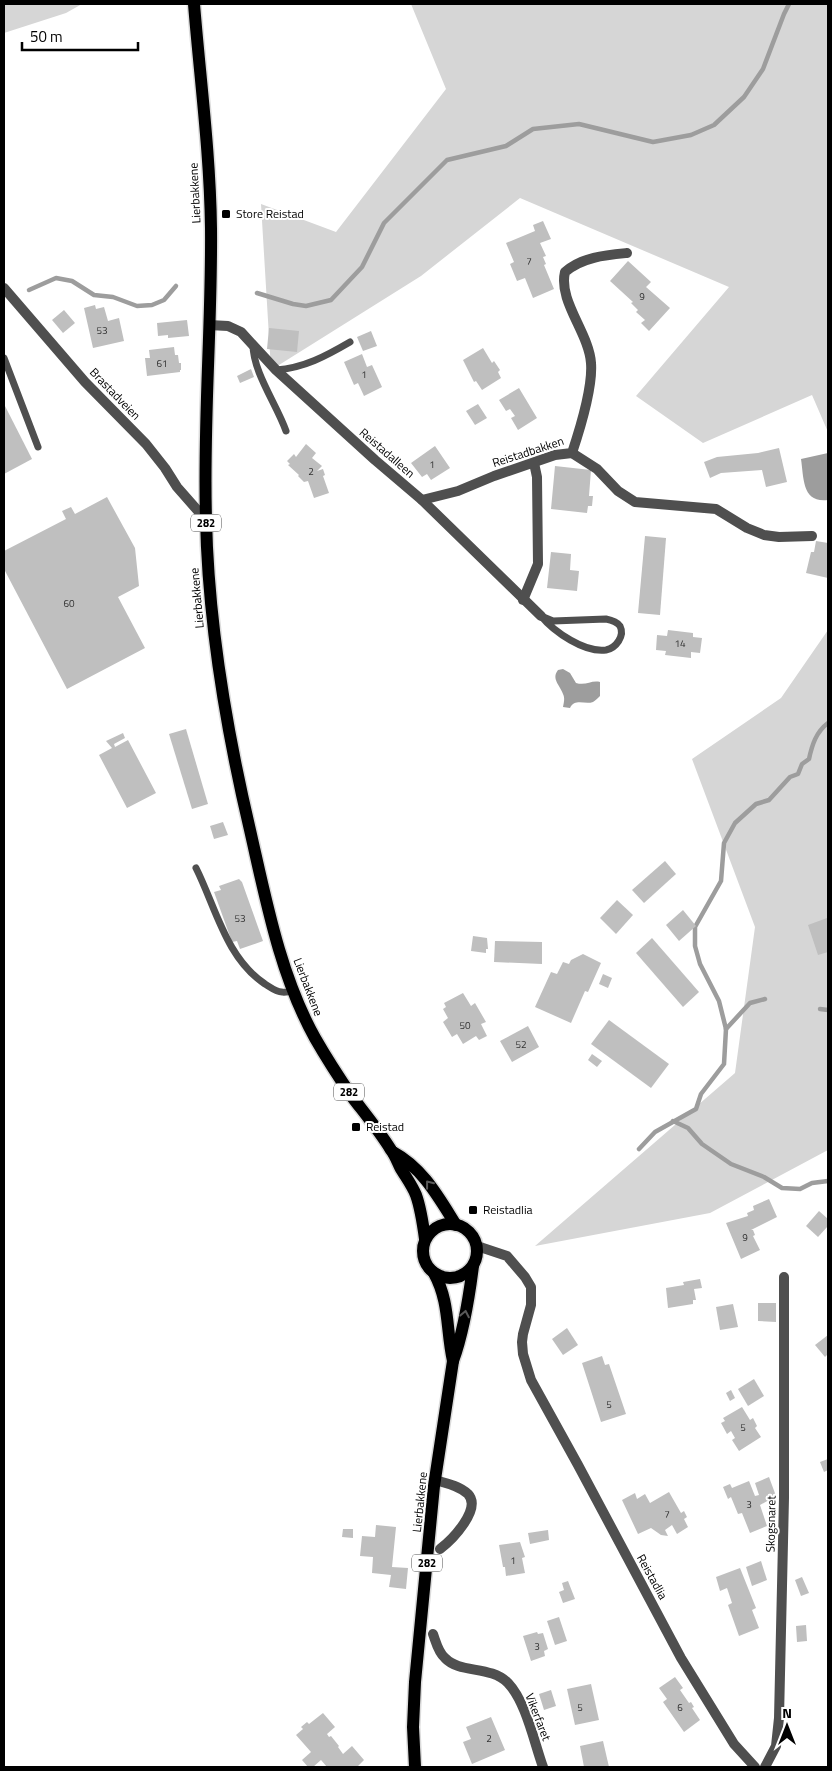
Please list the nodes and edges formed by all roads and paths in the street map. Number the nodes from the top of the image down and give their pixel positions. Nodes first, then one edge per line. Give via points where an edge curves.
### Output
1 (194, 4) edge
2 (627, 253) dead end
3 (4, 288) edge
4 (209, 325) junction
5 (350, 342) dead end
6 (254, 344) junction
7 (4, 358) edge
8 (276, 370) junction
9 (286, 431) dead end
10 (38, 447) dead end
11 (572, 453) junction
12 (534, 463) junction
13 (422, 500) junction
14 (206, 520) junction
15 (812, 536) dead end
16 (523, 600) junction
17 (541, 616) junction
18 (196, 868) dead end
19 (293, 991) junction
20 (393, 1152) junction
21 (456, 1225) junction
22 (425, 1239) junction
23 (477, 1246) junction
24 (472, 1266) junction
25 (434, 1273) junction
26 (784, 1277) dead end
27 (453, 1361) junction
28 (435, 1480) junction
29 (440, 1549) dead end
30 (433, 1634) dead end
31 (415, 1767) edge
32 (543, 1767) edge
33 (755, 1767) edge
34 (765, 1767) edge

1 - 4 main road, Lierbakkene / 282 via 211,227
2 - 11 street, Reistadbakken via 593,258 565,272 564,287 591,361 588,394
3 - 14 street, Brastadveien via 85,382 146,444
4 - 6 street, Reistadalleen via 228,326
4 - 14 main road, Lierbakkene / 282
5 - 8 lane via 312,363
6 - 8 street, Reistadalleen
6 - 9 lane via 253,353
7 - 10 lane
8 - 13 street, Reistadalleen
11 - 12 street, Reistadbakken
11 - 15 street via 597,469 634,502 716,509 764,535
12 - 13 street, Reistadbakken via 458,491
12 - 16 street via 538,564
13 - 16 street, Reistadalleen
14 - 19 main road, Lierbakkene / 282 via 212,617 231,742 266,897
16 - 17 street, Reistadalleen
17 - 17 lane, Reistadalleen via 564,638 585,646 607,650 620,640 619,626 614,621 553,620
18 - 19 lane via 218,922 242,963 274,990 281,993
19 - 20 main road, Lierbakkene / 282 via 325,1055
21 -> 20 main road, Lierbakkene / 282 via 423,1176
20 - 22 main road, Lierbakkene / 282 via 415,1192
21 - 22 main road via 437,1227
21 - 23 main road, 282 via 468,1231
22 - 25 main road, 282 via 424,1259
23 - 24 main road, 282
23 - 33 street, Reistadlia via 507,1256 531,1286 531,1305 522,1342 531,1380 682,1658 734,1744
24 - 25 main road via 456,1278 441,1278
27 -> 24 main road, Lierbakkene / 282 via 459,1344
25 - 27 main road, Lierbakkene / 282 via 446,1303
26 - 34 street, Skogsnaret via 779,1718 776,1746
27 - 28 main road, Lierbakkene / 282
28 - 29 street via 458,1488 472,1501 467,1519
28 - 31 main road, Lierbakkene / 282 via 416,1682
30 - 32 street, Vikerfaret via 445,1659 453,1664 496,1674 508,1683 521,1704

